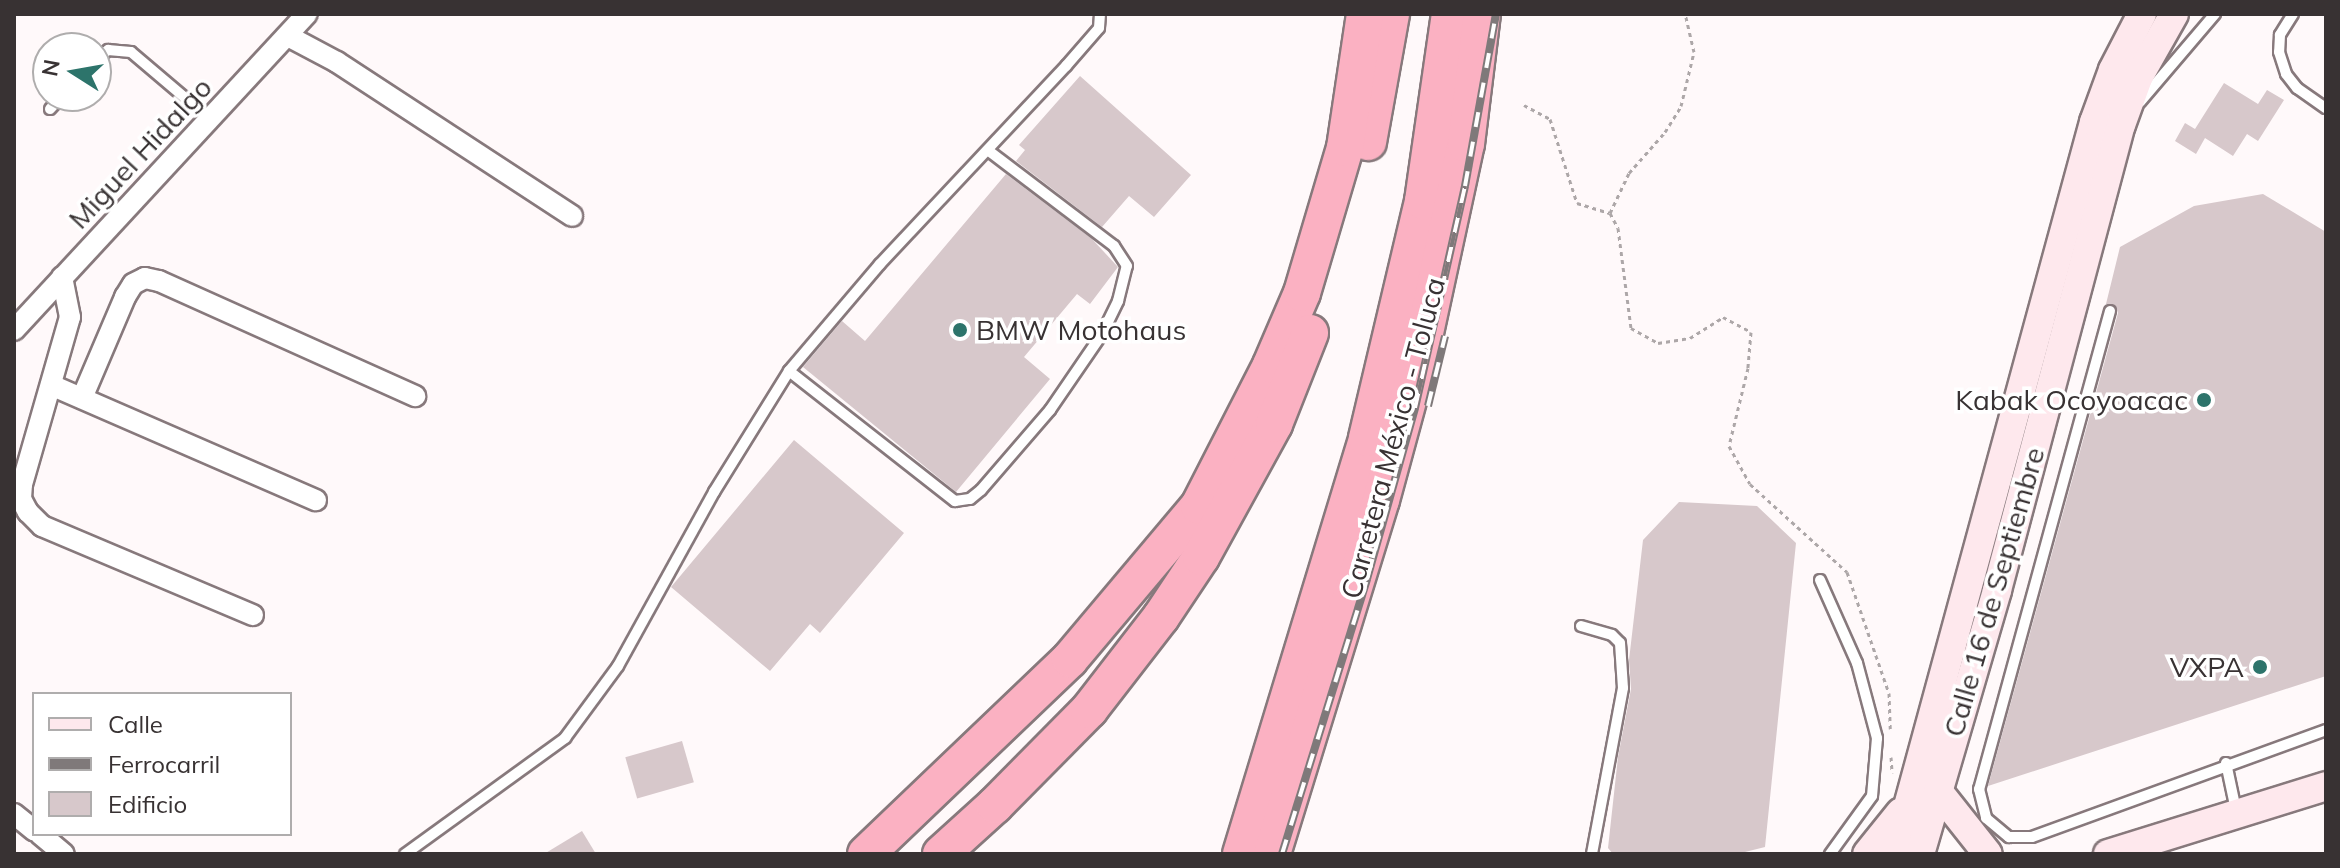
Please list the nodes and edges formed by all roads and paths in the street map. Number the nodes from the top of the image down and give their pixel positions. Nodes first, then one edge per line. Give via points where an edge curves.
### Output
1 (307, 14) edge
2 (1100, 14) edge
3 (1365, 14) edge
4 (1391, 14) edge
5 (1450, 14) edge
6 (1482, 14) edge
7 (1685, 14) edge
8 (2142, 14) edge
9 (2174, 14) edge
10 (2215, 14) edge
11 (2293, 14) edge
12 (288, 36) junction
13 (112, 50) edge
14 (1524, 105) dead end
15 (2326, 108) edge
16 (210, 119) junction
17 (2121, 125) junction
18 (989, 151) junction
19 (1610, 213) junction
20 (572, 216) dead end
21 (62, 277) junction
22 (2110, 311) dead end
23 (14, 330) edge
24 (789, 371) junction
25 (51, 385) junction
26 (415, 396) dead end
27 (82, 398) junction
28 (316, 500) dead end
29 (1820, 580) dead end
30 (253, 615) dead end
31 (1581, 626) dead end
32 (2326, 730) edge
33 (1891, 741) dead end
34 (1891, 757) dead end
35 (2226, 763) junction
36 (1892, 773) dead end
37 (2326, 786) edge
38 (1938, 791) junction
39 (1908, 803) junction
40 (14, 814) edge
41 (2237, 816) junction
42 (32, 828) edge
43 (42, 836) edge
44 (64, 854) edge
45 (405, 854) edge
46 (866, 854) edge
47 (941, 854) edge
48 (1241, 854) edge
49 (1272, 854) edge
50 (1592, 854) edge
51 (1830, 854) edge
52 (1867, 854) edge
53 (1895, 854) edge
54 (1920, 854) edge
55 (1988, 854) edge
56 (2108, 854) edge

1 - 12 street, Miguel Hidalgo
2 - 18 lane via 1099,28
3 - 46 highway via 1345,148 1302,293 1199,506 1070,659
4 - 47 highway via 1358,186 1274,424 1201,557 1127,665 1089,710
5 - 48 highway via 1423,201 1367,438
6 - 49 highway, Carretera México - Toluca via 1466,144 1420,356
7 - 19 path via 1694,52 1681,106 1629,173
8 - 39 main road, Calle 16 de Septiembre via 2094,122
9 - 17 main road, Calle 16 de Septiembre via 2138,78
10 - 17 lane
11 - 15 lane via 2280,35 2286,74
12 - 16 street, Miguel Hidalgo
12 - 20 street via 337,62
13 - 16 lane via 131,52
14 - 19 path via 1550,119 1577,203
16 - 21 street, Miguel Hidalgo
17 - 38 main road, Calle 16 de Septiembre
18 - 24 lane via 880,264
18 - 24 lane via 1114,246 1127,266 1102,334 1050,410 981,490 970,499 945,496
19 - 33 path via 1618,228 1631,328 1658,343 1690,338 1723,317 1751,332 1729,446 1750,484 1847,572 1889,693
21 - 23 street, Miguel Hidalgo
21 - 25 street via 70,317
22 - 35 lane via 1979,789 1986,818 2009,837 2032,837
24 - 45 lane via 714,492 618,666 565,738
25 - 27 street
25 - 30 street via 22,484 21,499 28,512 42,526
26 - 27 street via 145,278 125,297
27 - 28 street
29 - 51 lane via 1857,663 1877,738 1872,796
31 - 50 lane via 1612,635 1620,643 1623,688
32 - 35 lane
34 - 36 path
35 - 41 lane
37 - 41 main road
38 - 54 main road, Calle 16 de Septiembre
38 - 55 main road
39 - 52 main road
39 - 53 main road, Calle 16 de Septiembre
40 - 42 street
41 - 56 main road
43 - 44 street

